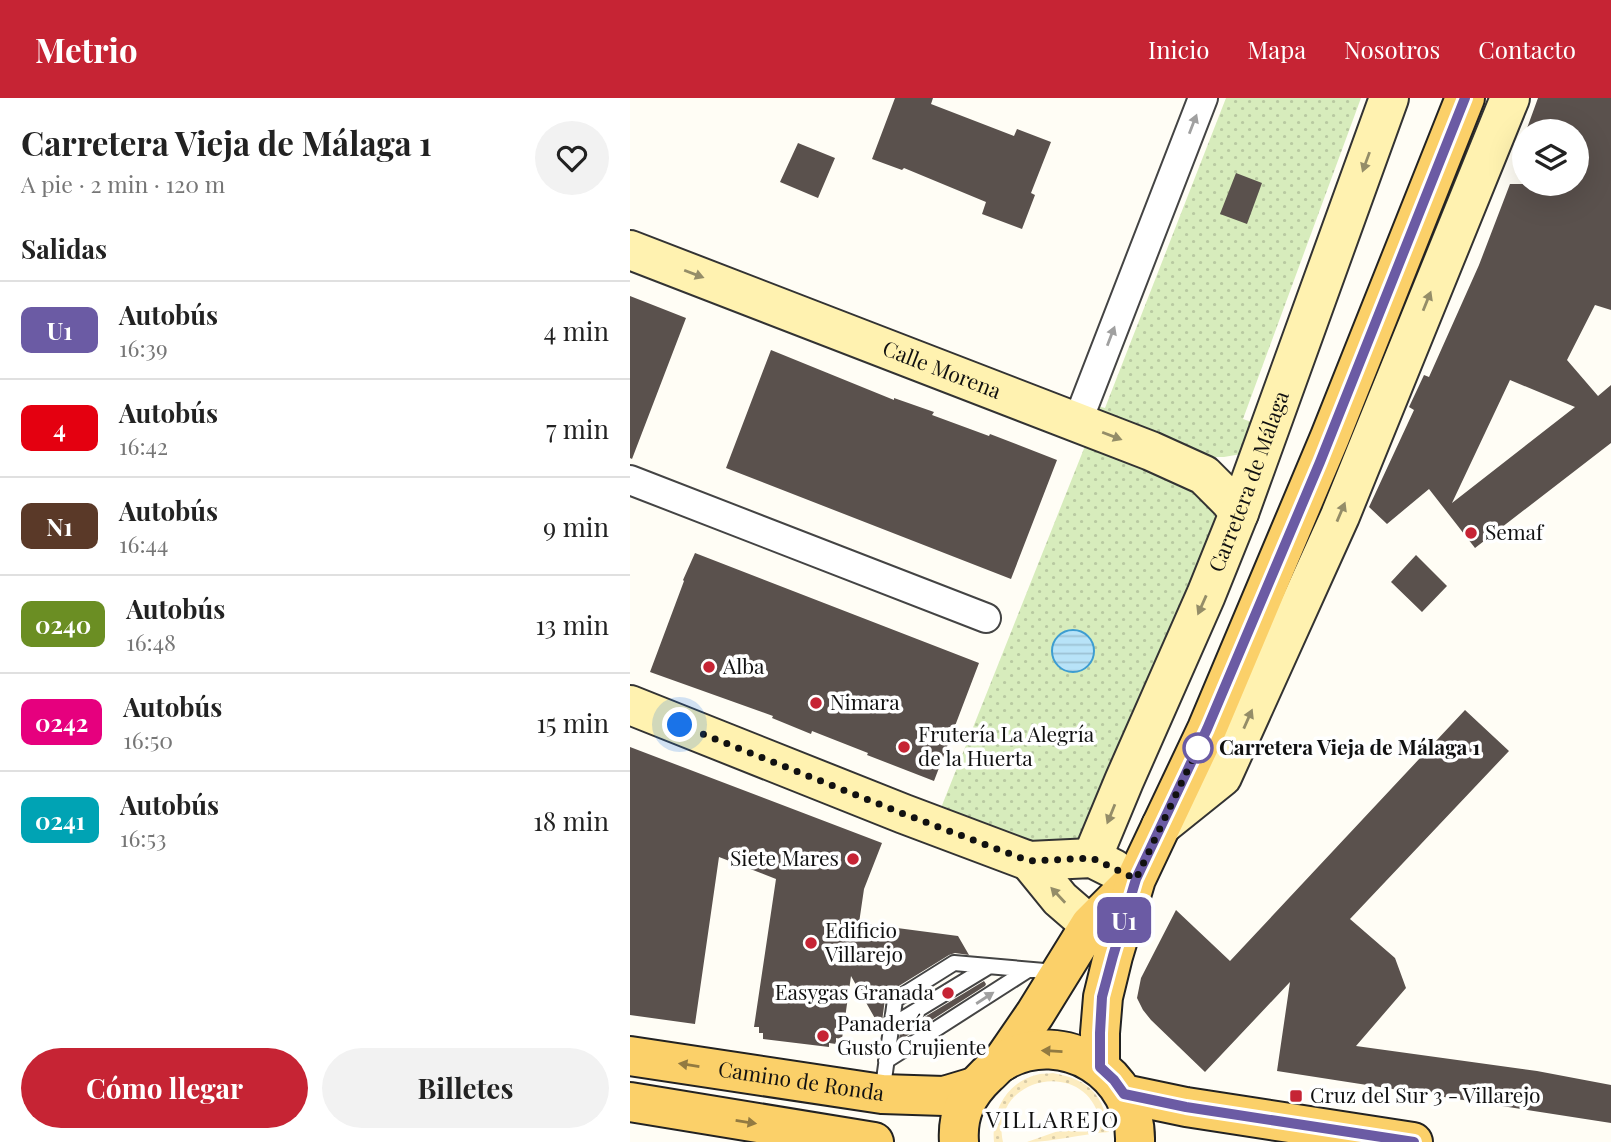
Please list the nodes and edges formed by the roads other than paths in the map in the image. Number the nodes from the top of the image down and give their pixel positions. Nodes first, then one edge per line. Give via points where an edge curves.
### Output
1 (1203, 98) edge
2 (1389, 98) edge
3 (1465, 98) edge
4 (1510, 98) edge
5 (630, 250) edge
6 (1077, 423) junction
7 (630, 480) edge
8 (1239, 513) junction
9 (986, 618) dead end
10 (630, 705) edge
11 (1161, 826) junction
12 (1092, 858) junction
13 (1029, 861) junction
14 (1136, 879) junction
15 (1090, 925) junction
16 (988, 967) junction
17 (1044, 971) junction
18 (891, 1026) junction
19 (630, 1056) edge
20 (1002, 1062) junction
21 (884, 1077) junction
22 (1112, 1081) junction
23 (974, 1087) junction
24 (630, 1102) edge
25 (874, 1142) edge
26 (959, 1142) edge
27 (1135, 1142) edge
28 (1413, 1142) edge

6 -> 1 street
2 -> 8 street, Carretera de Málaga
3 - 11 main road via 1325,450
11 -> 4 street via 1222,777 1340,516
5 -> 6 street, Calle Morena
6 -> 8 street, Calle Morena via 1204,475
7 - 9 street
8 -> 12 street, Carretera de Málaga
10 - 13 street
11 - 14 main road
12 - 13 street
12 - 14 street
15 -> 13 street via 1060,899
14 - 15 main road
14 - 22 main road via 1102,997 1100,1033
15 - 17 main road
16 - 17 lane
16 - 18 lane
16 - 18 lane via 954,963 895,1000
17 - 20 main road via 1035,1014
21 -> 17 lane
18 - 21 lane
21 -> 19 main road, Camino de Ronda
22 -> 20 main road via 1078,1055 1052,1049 1026,1052
20 - 23 main road
21 - 23 main road, Camino de Ronda via 944,1096
22 - 27 main road via 1132,1112
22 - 28 main road via 1186,1107
23 - 26 main road via 963,1108
24 -> 25 main road

